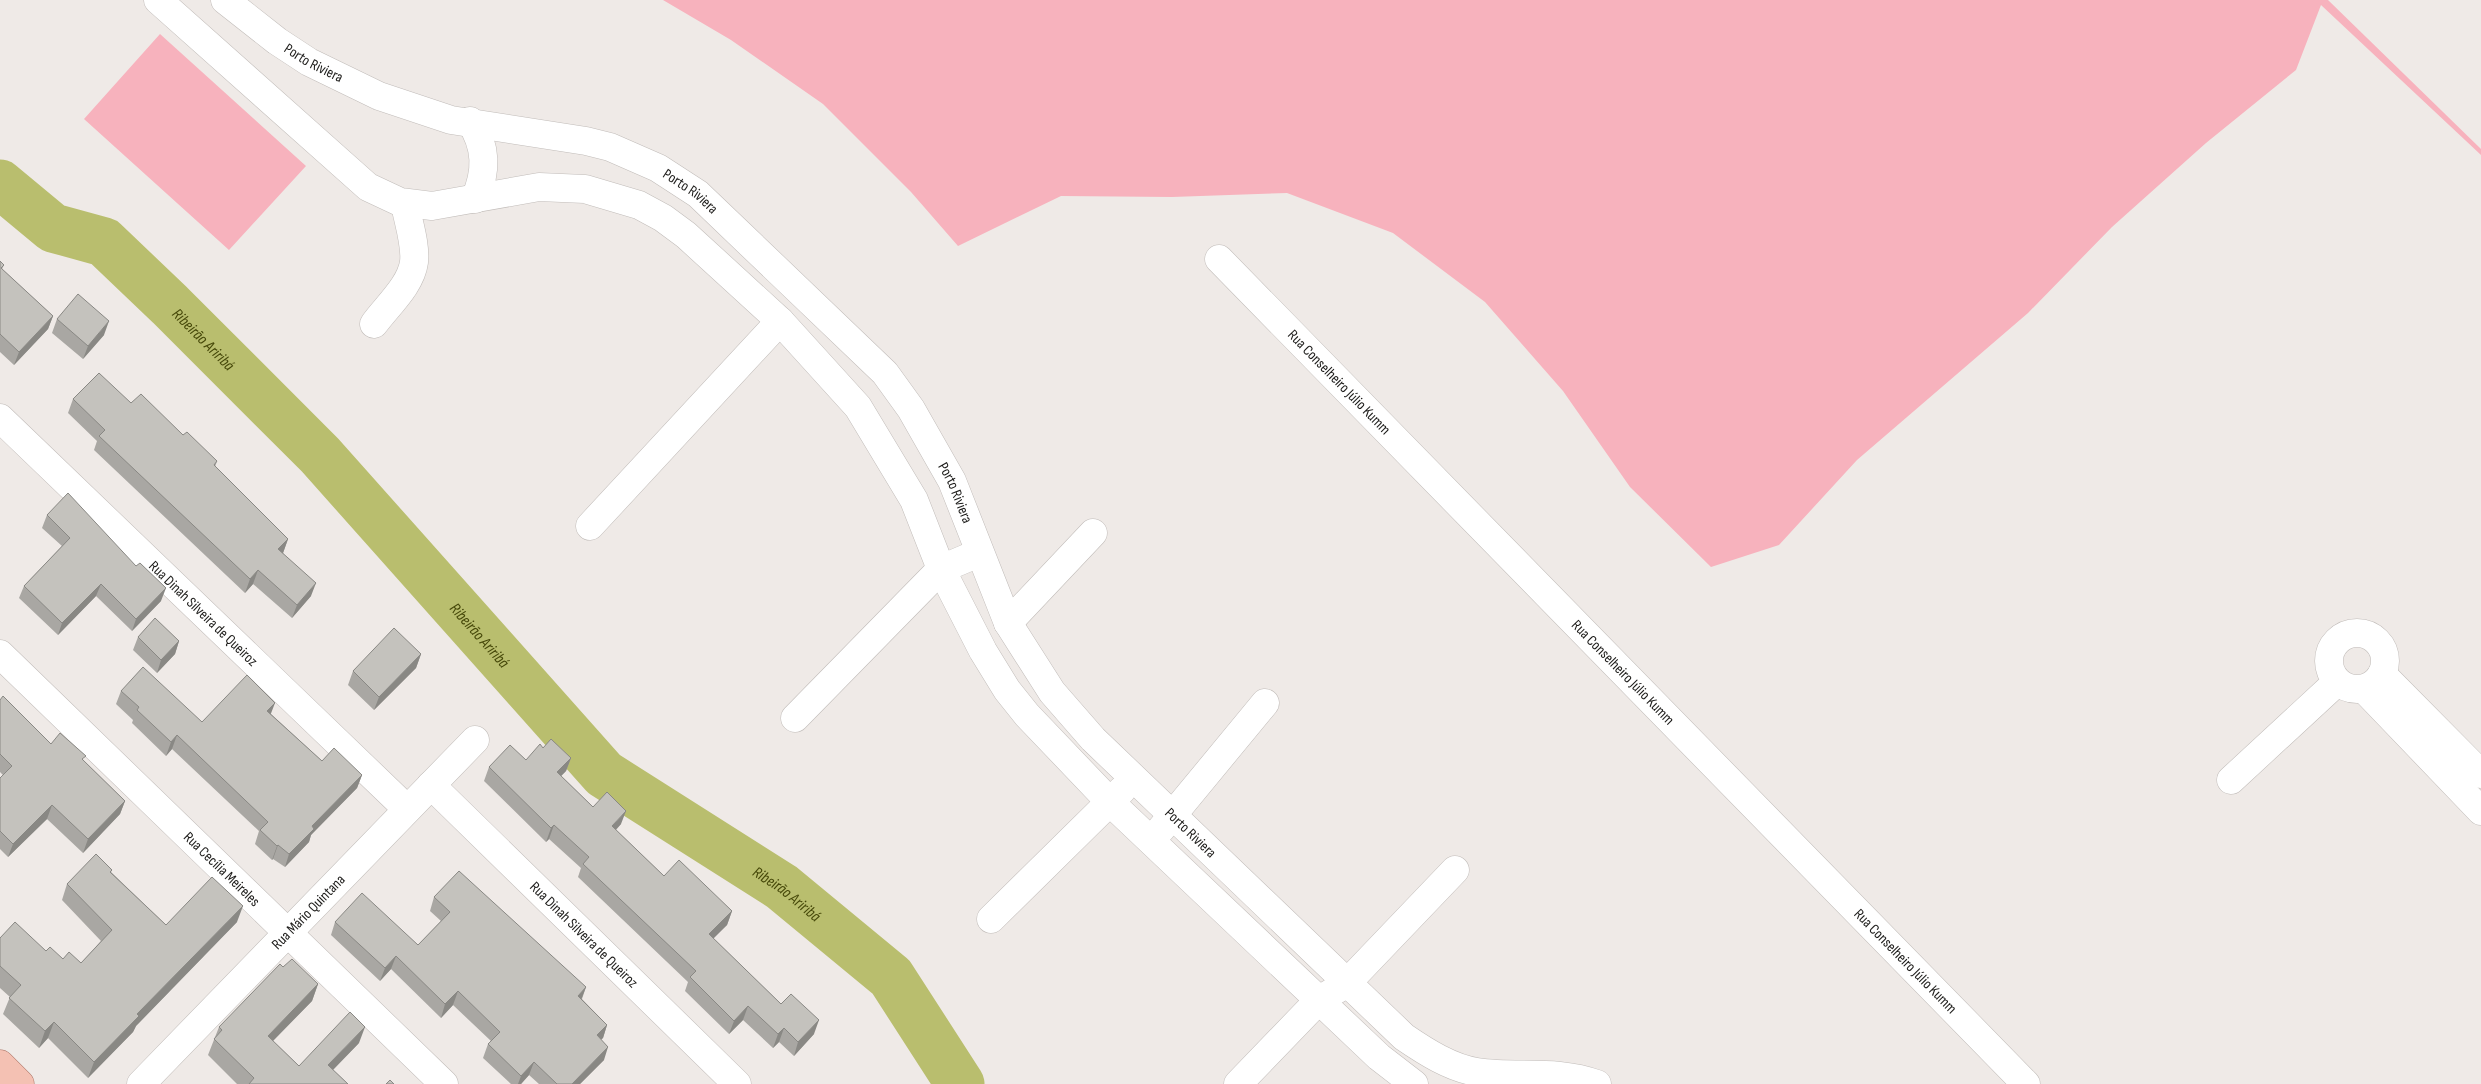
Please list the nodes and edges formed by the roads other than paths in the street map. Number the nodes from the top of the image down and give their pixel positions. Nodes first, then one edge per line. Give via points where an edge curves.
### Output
1 (158, 0) edge
2 (225, 0) edge
3 (470, 122) junction
4 (475, 199) junction
5 (405, 204) junction
6 (1219, 259) dead end
7 (780, 321) junction
8 (374, 324) dead end
9 (0, 418) edge
10 (590, 526) dead end
11 (1093, 533) dead end
12 (979, 553) junction
13 (941, 569) junction
14 (1008, 623) junction
15 (0, 654) edge
16 (2337, 682) junction
17 (2373, 682) junction
18 (1265, 703) dead end
19 (795, 718) dead end
20 (474, 740) dead end
21 (2437, 747) junction
22 (2481, 774) edge
23 (1134, 778) junction
24 (2231, 780) dead end
25 (431, 785) junction
26 (1110, 803) junction
27 (407, 810) junction
28 (2481, 811) edge
29 (1173, 816) junction
30 (1151, 840) junction
31 (1455, 870) dead end
32 (991, 919) dead end
33 (287, 933) junction
34 (1346, 984) junction
35 (1319, 1000) junction
36 (0, 1064) edge
37 (1541, 1080) edge
38 (20, 1084) edge
39 (141, 1084) edge
40 (444, 1084) edge
41 (737, 1084) edge
42 (1238, 1084) edge
43 (1414, 1084) edge
44 (1597, 1084) edge
45 (2026, 1084) edge

1 - 5 street, Porto Riviera via 368,186
2 - 3 street, Porto Riviera via 277,42 343,80 414,109
3 - 4 street via 478,134 484,158 483,177
3 - 12 street, Porto Riviera via 610,147 658,168 698,194 885,374 938,456 967,516
4 - 5 street, Porto Riviera via 432,206
4 - 7 street, Porto Riviera via 516,190 562,187 612,195 639,205 686,234
5 - 8 street via 413,248 412,269 404,286
6 - 45 street, Rua Conselheiro Júlio Kumm
7 - 10 street
7 - 13 street, Porto Riviera via 858,407 914,500
9 - 27 street, Rua Dinah Silveira de Queiroz
11 - 14 street
12 - 13 street
12 - 14 street, Porto Riviera
13 - 19 street
13 - 26 street, Porto Riviera via 1007,690 1048,740
14 - 23 street, Porto Riviera via 1052,692 1093,739
15 - 33 street, Rua Cecília Meireles
16 - 17 street via 2354,690
16 - 17 street via 2328,665 2332,646 2347,634 2366,634 2381,646 2384,655
16 - 24 street
17 - 21 street
18 - 29 street
20 - 25 street, Rua Mário Quintana
21 - 22 street
21 - 28 street
23 - 26 street
23 - 29 street, Porto Riviera
25 - 27 street, Rua Mário Quintana
25 - 41 street, Rua Dinah Silveira de Queiroz
26 - 30 street, Porto Riviera
26 - 32 street
27 - 33 street, Rua Mário Quintana
29 - 30 street
29 - 34 street, Porto Riviera
30 - 35 street, Porto Riviera
31 - 34 street
33 - 39 street, Rua Mário Quintana
33 - 40 street, Rua Cecília Meireles
34 - 35 street
34 - 37 street, Porto Riviera via 1404,1037 1454,1065 1476,1072
35 - 42 street
35 - 43 street, Porto Riviera via 1379,1057
36 - 38 main road
37 - 44 street, Porto Riviera

